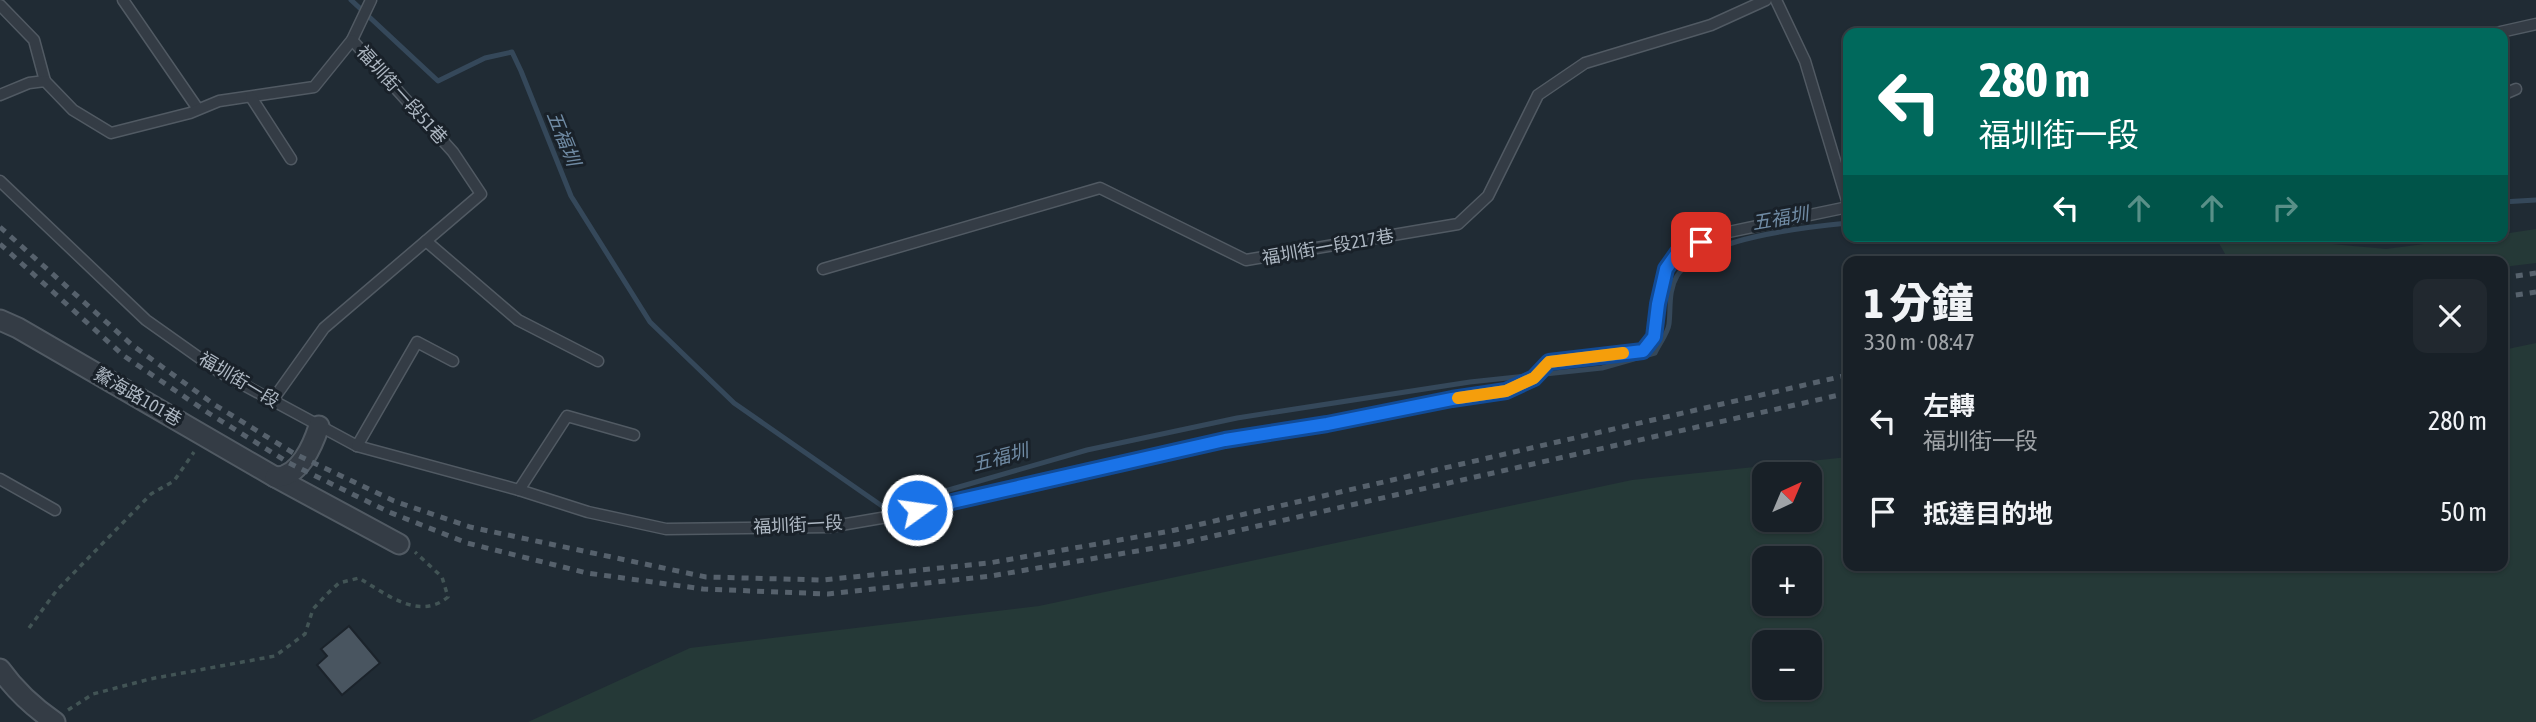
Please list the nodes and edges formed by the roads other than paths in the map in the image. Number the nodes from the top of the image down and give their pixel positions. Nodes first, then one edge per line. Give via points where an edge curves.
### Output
1 (123, 0) edge
2 (371, 0) edge
3 (1766, 0) edge
4 (1776, 0) edge
5 (0, 5) edge
6 (2536, 24) edge
7 (2508, 30) edge
8 (353, 39) junction
9 (45, 81) junction
10 (2516, 89) dead end
11 (2508, 92) edge
12 (0, 95) edge
13 (251, 97) junction
14 (198, 109) junction
15 (291, 159) dead end
16 (0, 181) edge
17 (1843, 189) edge
18 (1843, 207) edge
19 (426, 242) junction
20 (823, 269) dead end
21 (0, 320) edge
22 (598, 360) dead end
23 (453, 362) dead end
24 (272, 401) junction
25 (319, 426) junction
26 (634, 435) dead end
27 (357, 446) junction
28 (275, 477) junction
29 (0, 479) edge
30 (519, 490) junction
31 (55, 510) dead end
32 (399, 544) road end
33 (0, 669) edge
34 (53, 721) edge

1 - 14 lane
2 - 8 lane
3 - 20 lane, 福圳街一段217巷 via 1711,25 1585,63 1538,95 1488,196 1458,224 1247,260 1100,188
4 - 17 lane via 1805,61
5 - 9 lane via 34,40
6 - 7 lane
8 - 13 lane, 福圳街一段51巷 via 314,87
8 - 19 lane, 福圳街一段51巷 via 453,152 481,194
9 - 12 lane
9 - 14 lane, 福圳街一段51巷 via 73,110 111,133
10 - 11 lane
13 - 14 lane, 福圳街一段51巷
13 - 15 lane
16 - 24 lane, 福圳街一段 via 146,320 218,371
18 - 30 lane, 福圳街一段 via 1724,233 1678,252 1666,269 1654,337 1643,351 1549,362 1534,378 1506,391 1225,440 829,527 666,529 588,512
19 - 22 lane via 518,320
19 - 24 lane, 福圳街一段51巷 via 324,328
21 - 28 street, 鰲海路101巷
23 - 27 lane via 417,342
24 - 25 lane, 福圳街一段
25 - 27 lane, 福圳街一段
25 - 28 street via 312,447 293,472
26 - 30 lane via 567,416
27 - 30 lane, 福圳街一段
28 - 32 street, 鰲海路101巷
29 - 31 lane
33 - 34 street

